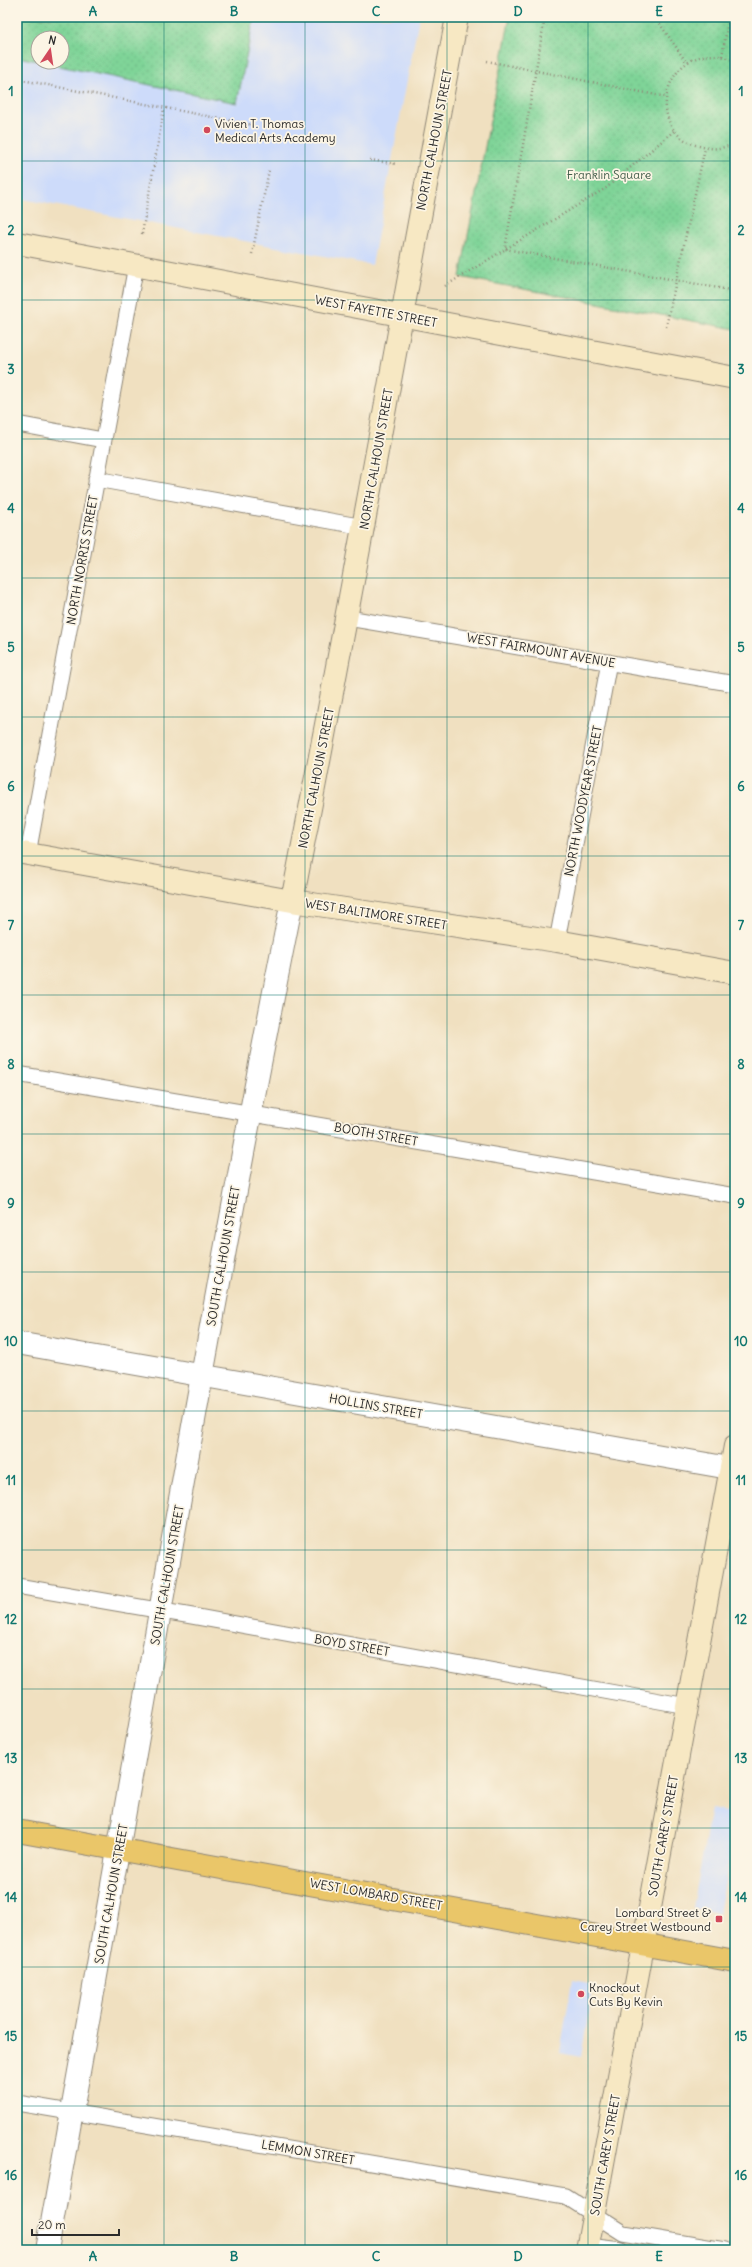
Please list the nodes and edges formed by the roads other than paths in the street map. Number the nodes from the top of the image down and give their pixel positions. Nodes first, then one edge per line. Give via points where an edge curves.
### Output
1 (458, 17) edge
2 (17, 243) edge
3 (136, 265) junction
4 (402, 315) junction
5 (735, 378) edge
6 (17, 424) edge
7 (104, 440) junction
8 (96, 479) junction
9 (364, 527) junction
10 (348, 618) junction
11 (609, 662) junction
12 (735, 684) edge
13 (22, 853) edge
14 (292, 901) junction
15 (557, 941) junction
16 (735, 973) edge
17 (17, 1074) edge
18 (250, 1112) junction
19 (735, 1196) edge
20 (17, 1343) edge
21 (201, 1376) junction
22 (735, 1446) edge
23 (733, 1468) edge
24 (17, 1586) edge
25 (162, 1611) junction
26 (687, 1706) junction
27 (17, 1831) edge
28 (119, 1849) junction
29 (643, 1943) junction
30 (735, 1961) edge
31 (17, 2103) edge
32 (72, 2112) junction
33 (594, 2215) junction
34 (588, 2248) edge
35 (47, 2250) edge
36 (621, 2250) edge
37 (725, 2250) edge

1 - 4 street, NORTH CALHOUN STREET
2 - 3 street, WEST FAYETTE STREET
3 - 4 street, WEST FAYETTE STREET
3 - 7 lane, NORTH NORRIS STREET
4 - 5 street, WEST FAYETTE STREET
4 - 9 street, NORTH CALHOUN STREET
6 - 7 lane
7 - 8 lane, NORTH NORRIS STREET
8 - 9 lane
8 - 13 lane, NORTH NORRIS STREET
9 - 10 street, NORTH CALHOUN STREET
10 - 11 lane, WEST FAIRMOUNT AVENUE
10 - 14 street, NORTH CALHOUN STREET
11 - 12 lane, WEST FAIRMOUNT AVENUE
11 - 15 lane, NORTH WOODYEAR STREET
13 - 14 street, WEST BALTIMORE STREET
14 - 15 street, WEST BALTIMORE STREET
14 - 18 street, SOUTH CALHOUN STREET
15 - 16 street, WEST BALTIMORE STREET
17 - 18 lane, BOOTH STREET
18 - 19 lane, BOOTH STREET
18 - 21 street, SOUTH CALHOUN STREET
20 - 21 street, HOLLINS STREET
21 - 23 street, HOLLINS STREET
21 - 25 street, SOUTH CALHOUN STREET
22 - 23 street, SOUTH CAREY STREET
23 - 26 street, SOUTH CAREY STREET
24 - 25 lane, BOYD STREET
25 - 26 lane, BOYD STREET
25 - 28 street, SOUTH CALHOUN STREET
26 - 29 street, SOUTH CAREY STREET
27 - 28 main road, WEST LOMBARD STREET
28 - 29 main road, WEST LOMBARD STREET
28 - 32 street, SOUTH CALHOUN STREET
29 - 30 main road, WEST LOMBARD STREET
29 - 33 street, SOUTH CAREY STREET
31 - 32 lane, LEMMON STREET
32 - 33 lane, LEMMON STREET via 565,2196
32 - 35 street, SOUTH CALHOUN STREET
33 - 34 street, SOUTH CAREY STREET
33 - 37 lane, LEMMON STREET via 623,2233
34 - 36 lane

